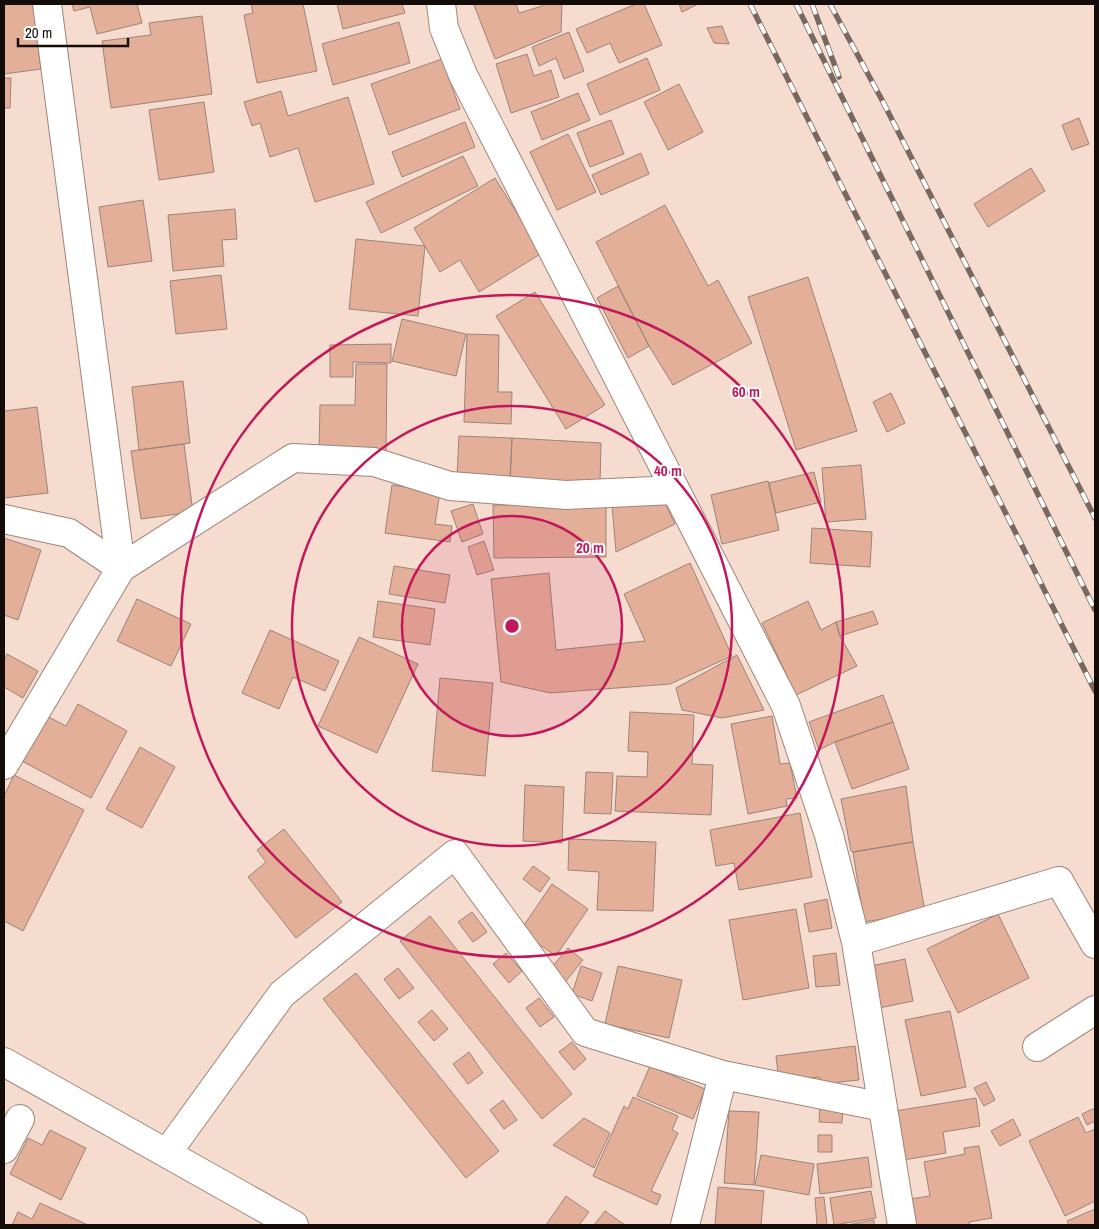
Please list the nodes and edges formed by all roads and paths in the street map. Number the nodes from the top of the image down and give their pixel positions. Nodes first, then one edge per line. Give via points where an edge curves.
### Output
1 (47, 4) edge
2 (441, 4) edge
3 (675, 490) junction
4 (4, 519) edge
5 (121, 568) junction
6 (4, 765) edge
7 (856, 942) junction
8 (1095, 944) edge
9 (1095, 1010) edge
10 (1037, 1047) dead end
11 (4, 1062) edge
12 (723, 1075) junction
13 (883, 1107) junction
14 (20, 1119) dead end
15 (4, 1149) edge
16 (167, 1153) junction
17 (294, 1225) edge
18 (685, 1225) edge
19 (902, 1225) edge

1 - 5 street
2 - 3 street via 444,28 464,75
3 - 5 street via 566,495 450,486 374,462 293,458
3 - 7 street via 786,706 830,835
4 - 5 street via 69,533
5 - 6 street
7 - 8 street via 1059,881
7 - 13 street
9 - 10 street
11 - 16 street
12 - 13 street
12 - 16 street via 585,1032 455,854 282,994
12 - 18 street
13 - 19 street
14 - 15 street
16 - 17 street

